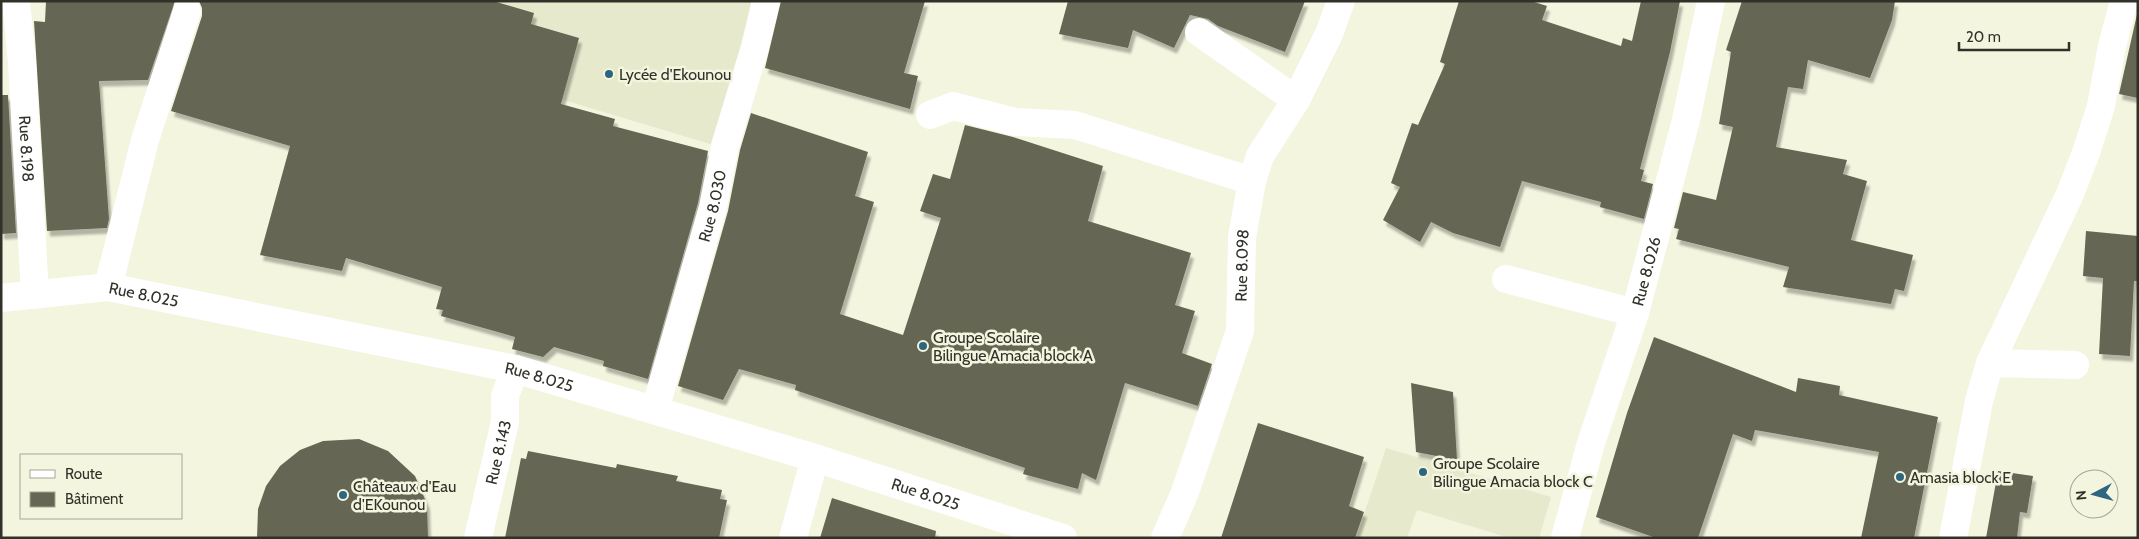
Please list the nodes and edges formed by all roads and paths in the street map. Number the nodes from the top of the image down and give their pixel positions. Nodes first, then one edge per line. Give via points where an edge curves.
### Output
1 (16, 1) edge
2 (766, 1) edge
3 (1341, 1) edge
4 (1711, 1) edge
5 (2124, 1) edge
6 (187, 11) dead end
7 (1199, 32) dead end
8 (12, 62) edge
9 (1296, 100) junction
10 (930, 115) dead end
11 (1252, 182) junction
12 (1506, 279) dead end
13 (108, 288) junction
14 (35, 294) junction
15 (1, 298) edge
16 (1635, 313) junction
17 (1990, 363) junction
18 (2075, 365) dead end
19 (515, 369) junction
20 (655, 410) junction
21 (815, 458) junction
22 (478, 538) edge
23 (793, 538) edge
24 (1063, 538) edge
25 (1164, 538) edge
26 (1565, 538) edge
27 (1953, 538) edge

1 - 8 street, Rue 8.198
2 - 20 street, Rue 8.030 via 725,146 713,207
3 - 9 street, Rue 8.098 via 1329,34
4 - 16 street, Rue 8.026 via 1686,120
5 - 17 street via 2101,106 2070,194
6 - 13 street via 145,140
7 - 9 street
8 - 14 street, Rue 8.198
9 - 11 street, Rue 8.098 via 1260,156
10 - 11 street via 953,106 1015,122 1075,125
11 - 25 street, Rue 8.098 via 1242,238 1240,331 1185,492
12 - 16 street
13 - 14 street, Rue 8.025
13 - 19 street, Rue 8.025
14 - 15 street, Rue 8.025
16 - 26 street, Rue 8.026 via 1591,443
17 - 18 street
17 - 27 street via 1979,401
19 - 20 street, Rue 8.025
19 - 22 street, Rue 8.143 via 505,396 505,422
20 - 21 street, Rue 8.025
21 - 23 street
21 - 24 street, Rue 8.025

